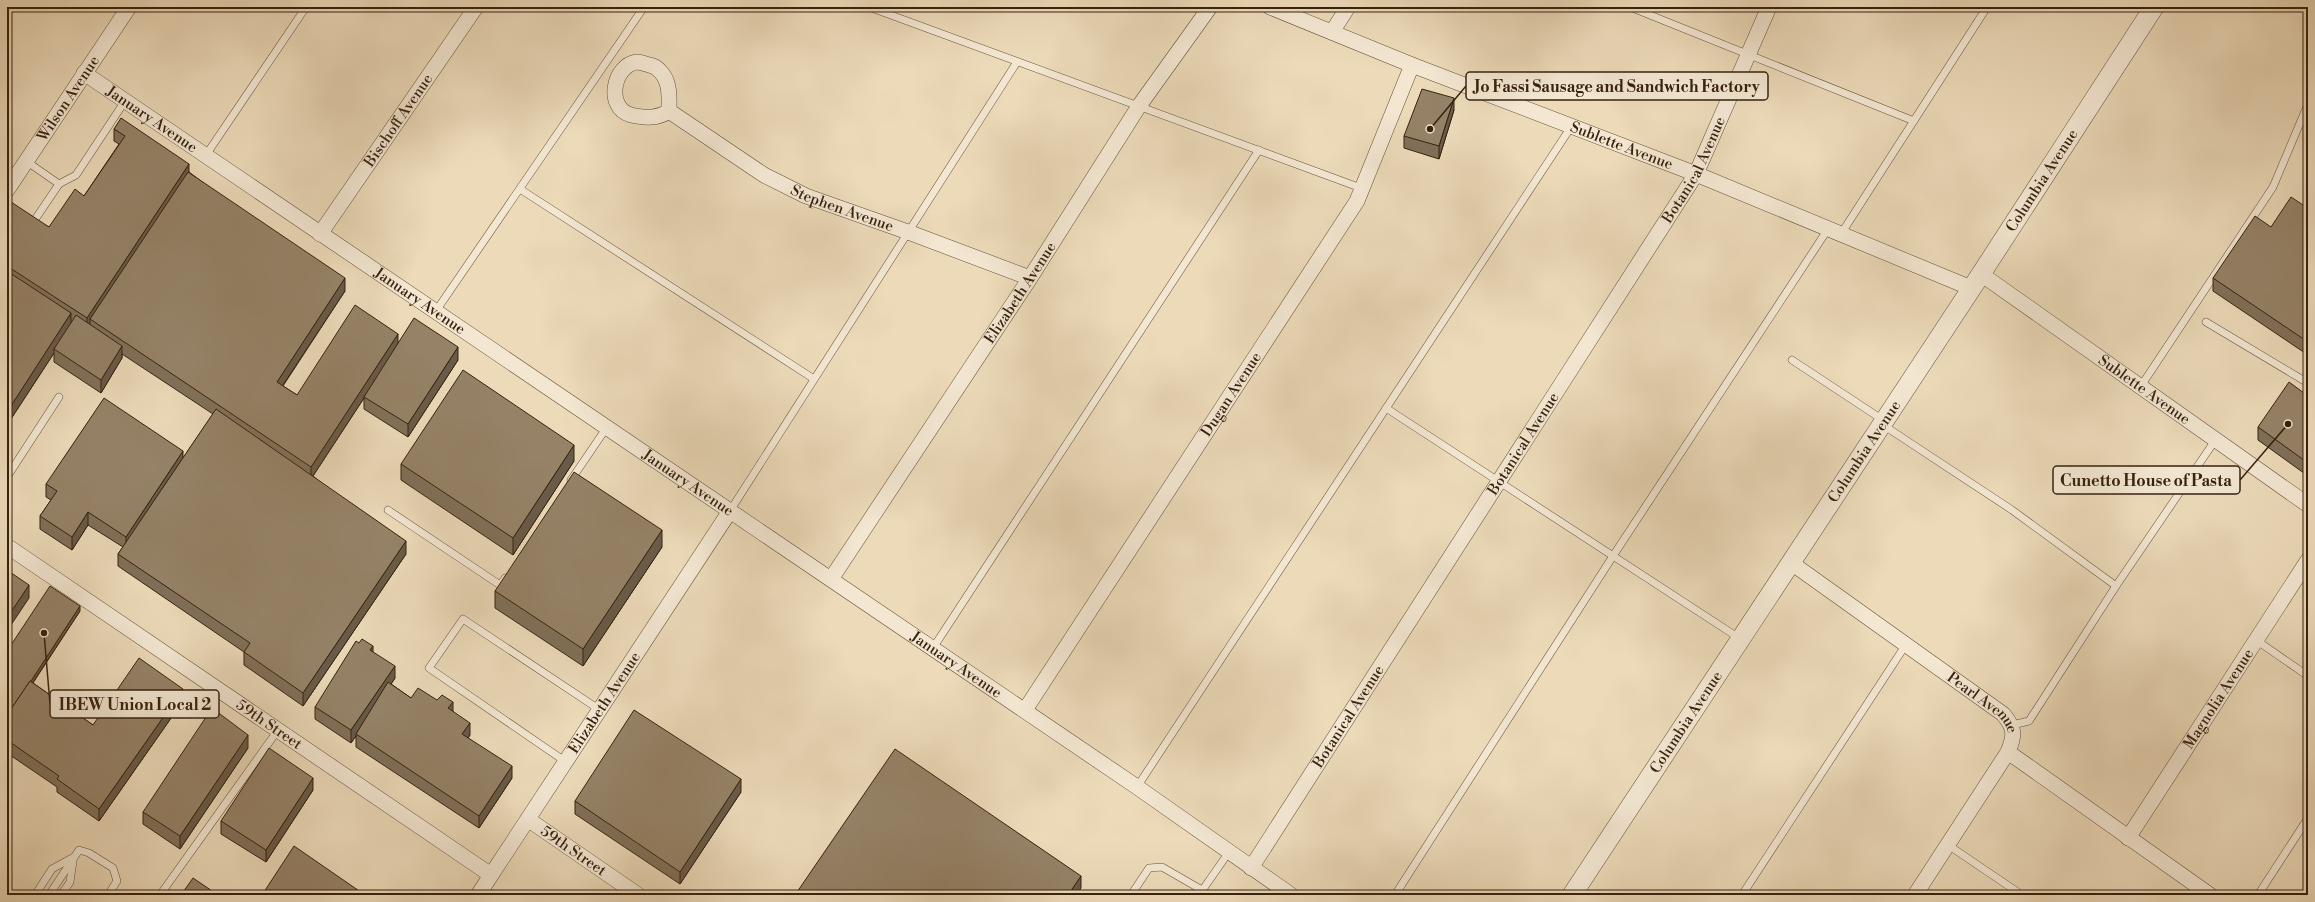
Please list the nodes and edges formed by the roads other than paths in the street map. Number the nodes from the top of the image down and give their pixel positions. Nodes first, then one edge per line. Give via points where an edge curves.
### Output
1 (129, 7) edge
2 (306, 7) edge
3 (476, 7) edge
4 (644, 7) edge
5 (869, 7) edge
6 (1210, 7) edge
7 (1270, 7) edge
8 (1348, 7) edge
9 (1630, 7) edge
10 (1769, 7) edge
11 (1987, 7) edge
12 (2154, 7) edge
13 (1332, 32) junction
14 (1748, 55) junction
15 (1017, 62) junction
16 (1412, 65) junction
17 (84, 73) junction
18 (125, 101) junction
19 (2308, 104) edge
20 (1139, 106) junction
21 (669, 111) dead end
22 (1914, 121) junction
23 (1570, 127) junction
24 (1259, 150) junction
25 (206, 155) junction
26 (26, 161) junction
27 (1696, 174) junction
28 (59, 184) junction
29 (1361, 188) junction
30 (520, 189) junction
31 (7, 190) edge
32 (32, 224) edge
33 (1835, 231) junction
34 (908, 232) junction
35 (320, 234) junction
36 (1030, 278) junction
37 (1976, 281) junction
38 (436, 311) junction
39 (2206, 322) dead end
40 (1792, 360) dead end
41 (814, 379) junction
42 (2308, 383) edge
43 (2141, 386) junction
44 (59, 396) dead end
45 (1386, 408) junction
46 (1882, 422) junction
47 (607, 427) junction
48 (2216, 439) junction
49 (7, 477) edge
50 (1498, 481) junction
51 (567, 486) edge
52 (2308, 505) edge
53 (388, 510) dead end
54 (730, 510) junction
55 (7, 546) edge
56 (1613, 556) junction
57 (2308, 560) edge
58 (1790, 562) junction
59 (508, 572) edge
60 (831, 579) junction
61 (2116, 586) junction
62 (1740, 639) junction
63 (2256, 640) junction
64 (1905, 646) junction
65 (933, 648) junction
66 (2308, 676) edge
67 (600, 710) junction
68 (1025, 710) junction
69 (2012, 725) junction
70 (278, 730) junction
71 (2008, 752) junction
72 (566, 762) junction
73 (1137, 787) junction
74 (2308, 818) edge
75 (529, 820) junction
76 (2128, 838) junction
77 (1948, 845) junction
78 (1229, 852) junction
79 (74, 857) junction
80 (1251, 868) junction
81 (491, 875) junction
82 (1200, 893) edge
83 (38, 895) edge
84 (49, 895) edge
85 (61, 895) edge
86 (108, 895) edge
87 (160, 895) edge
88 (478, 895) edge
89 (638, 895) edge
90 (1131, 895) edge
91 (1291, 895) edge
92 (1395, 895) edge
93 (1572, 895) edge
94 (1742, 895) edge
95 (1915, 895) edge
96 (2022, 895) edge
97 (2210, 895) edge
98 (2258, 895) edge

1 - 17 street, Wilson Avenue
2 - 25 lane
3 - 35 street, Bischoff Avenue
4 - 30 lane
5 - 15 lane
6 - 20 street, Elizabeth Avenue
7 - 13 street, Sublette Avenue
8 - 13 street
9 - 14 lane
10 - 14 street, Botanical Avenue
11 - 22 lane
12 - 37 street, Columbia Avenue
13 - 16 street, Sublette Avenue
14 - 22 lane
14 - 27 street, Botanical Avenue
15 - 20 lane
15 - 34 lane
16 - 23 street, Sublette Avenue
16 - 29 street, Dugan Avenue
17 - 18 street, January Avenue
17 - 26 street, Wilson Avenue
18 - 25 street, January Avenue
18 - 28 lane via 76,175
19 - 43 lane via 2273,187
20 - 24 lane
20 - 36 street, Elizabeth Avenue
21 - 34 street, Stephen Avenue via 764,175 806,196
22 - 33 lane
23 - 27 street, Sublette Avenue
23 - 45 lane
24 - 29 lane
24 - 65 lane
25 - 35 street, January Avenue
26 - 28 lane
26 - 31 street, Wilson Avenue
27 - 33 street, Sublette Avenue
27 - 50 street, Botanical Avenue
28 - 32 lane
29 - 68 street, Dugan Avenue via 1357,201
30 - 38 lane
30 - 41 lane
33 - 37 street, Sublette Avenue
33 - 56 lane
34 - 36 street, Stephen Avenue
34 - 41 lane
35 - 38 street, January Avenue
36 - 60 street, Elizabeth Avenue
37 - 43 street, Sublette Avenue
37 - 46 street, Columbia Avenue
38 - 47 street, January Avenue
39 - 42 lane
40 - 46 lane
41 - 54 lane
43 - 48 street, Sublette Avenue
44 - 49 lane
45 - 50 lane
45 - 73 lane
46 - 58 street, Columbia Avenue
46 - 61 lane via 2012,510
47 - 51 lane
47 - 54 street, January Avenue
48 - 52 street, Sublette Avenue
48 - 61 lane
50 - 56 lane
50 - 80 street, Botanical Avenue
53 - 59 lane via 500,585
54 - 60 street, January Avenue
54 - 67 street, Elizabeth Avenue
55 - 70 street, 59th Street
56 - 62 lane
56 - 92 lane
57 - 63 street, Magnolia Avenue
58 - 62 street, Columbia Avenue
58 - 64 street, Pearl Avenue
60 - 65 street, January Avenue
61 - 69 lane via 2029,721
62 - 93 street, Columbia Avenue
63 - 66 lane
63 - 76 street, Magnolia Avenue
64 - 69 street, Pearl Avenue via 2003,714
64 - 94 lane
65 - 68 street, January Avenue
67 - 72 street, Elizabeth Avenue
67 - 72 lane via 463,619 429,668
68 - 73 street, January Avenue
69 - 71 street, Pearl Avenue via 2013,740
70 - 81 street, 59th Street
70 - 87 lane
71 - 76 street, Pearl Avenue
71 - 77 street
72 - 75 street, Elizabeth Avenue
73 - 78 street, January Avenue
74 - 98 lane
75 - 81 street, Elizabeth Avenue
75 - 89 street, 59th Street
76 - 97 street, Pearl Avenue
77 - 95 street
77 - 96 lane
78 - 80 street, January Avenue
78 - 82 lane
79 - 83 lane via 52,869 37,892
79 - 84 lane
79 - 85 lane via 70,882
79 - 86 lane via 79,850 90,853 113,868 116,881
80 - 91 street, January Avenue
81 - 88 street, Elizabeth Avenue
82 - 90 lane via 1162,867 1149,868

